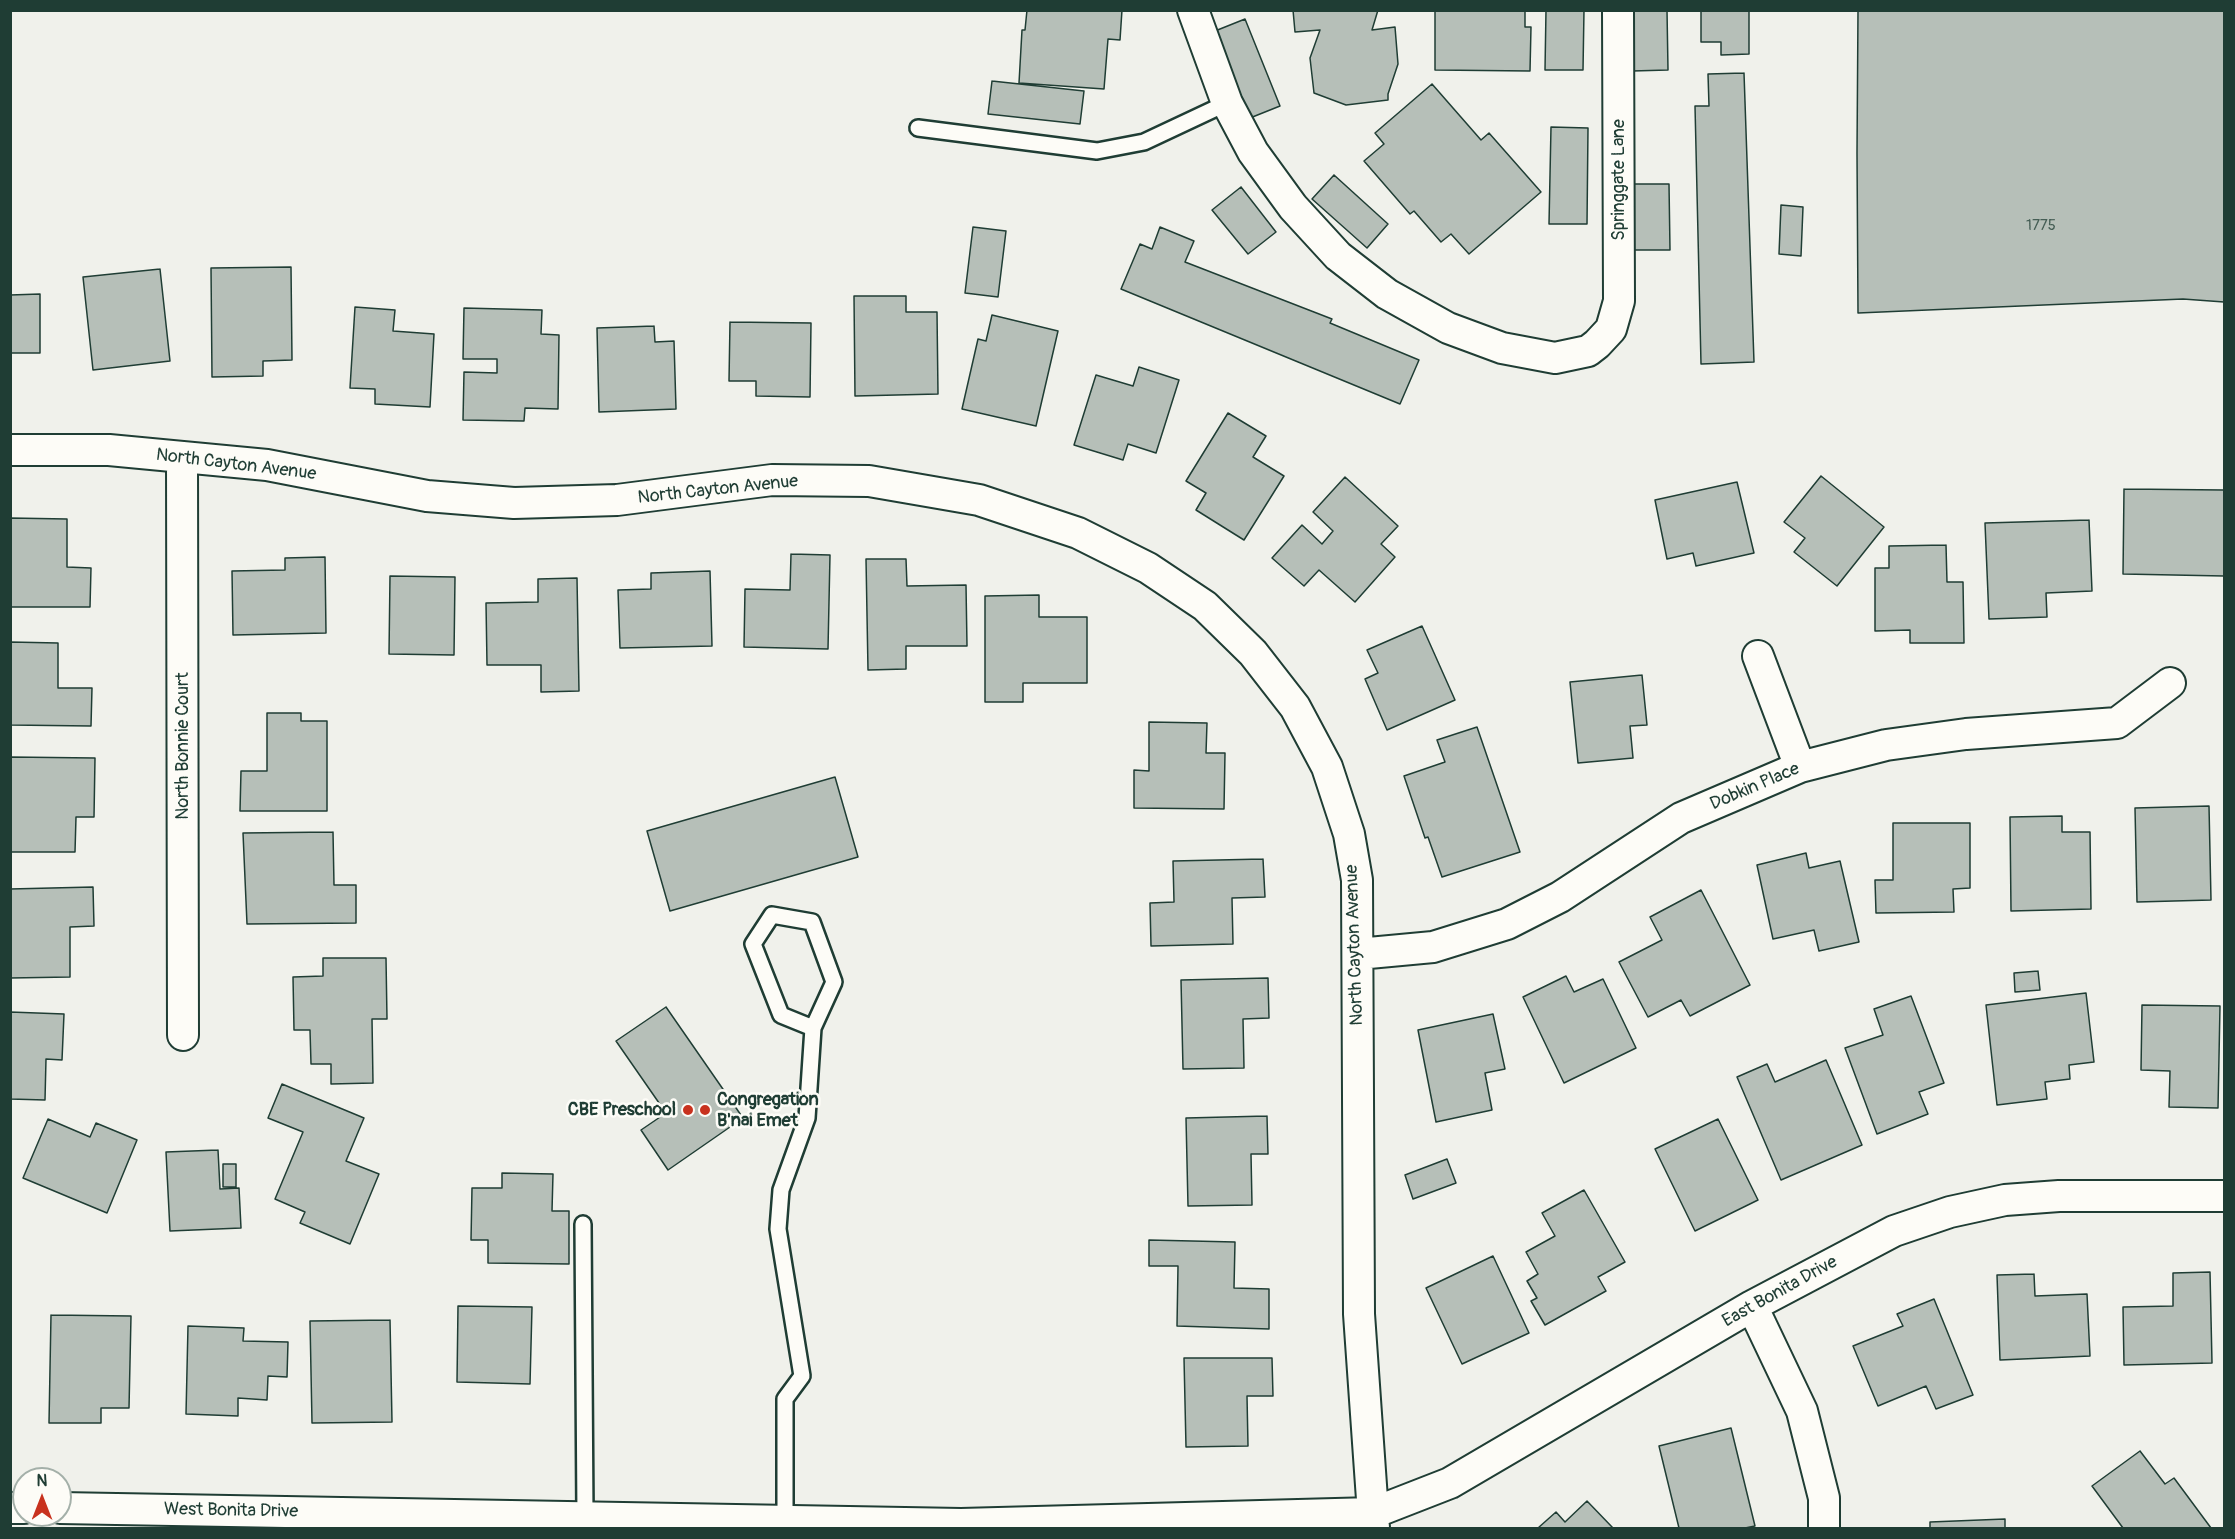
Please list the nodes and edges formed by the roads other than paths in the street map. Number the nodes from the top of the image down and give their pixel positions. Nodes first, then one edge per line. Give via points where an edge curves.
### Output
1 (1193, 10) edge
2 (1618, 10) edge
3 (1227, 103) junction
4 (918, 128) dead end
5 (10, 450) edge
6 (182, 457) junction
7 (1758, 656) dead end
8 (2170, 683) dead end
9 (1800, 767) junction
10 (1358, 954) junction
11 (813, 1028) junction
12 (183, 1035) dead end
13 (2224, 1196) edge
14 (583, 1224) dead end
15 (1752, 1306) junction
16 (72, 1508) edge
17 (585, 1517) junction
18 (785, 1521) junction
19 (1374, 1521) edge
20 (526, 1522) edge
21 (961, 1526) edge
22 (1824, 1528) edge

1 - 3 street
2 - 3 street, Springgate Lane via 1619,301 1611,329 1588,351 1555,358 1502,348 1448,328 1387,294 1338,256 1293,207 1253,152
3 - 4 lane via 1144,142 1097,151
5 - 6 street, North Cayton Avenue via 109,450
6 - 10 street, North Cayton Avenue via 267,465 427,496 514,503 617,500 772,480 869,481 979,500 1078,533 1148,568 1205,606 1253,652 1295,706 1327,767 1349,834 1357,880
6 - 12 street, North Bonnie Court
7 - 9 street
8 - 9 street, Dobkin Place via 2117,723 1966,734 1886,745
9 - 10 street, Dobkin Place via 1681,818 1560,897 1507,924 1433,947
10 - 19 street, North Cayton Avenue via 1359,1314
11 - 11 lane via 780,1015 753,944 772,915 812,922 834,982
11 - 18 lane via 807,1118 781,1190 778,1229 802,1376 785,1399
13 - 15 street, East Bonita Drive via 2059,1196 2005,1200 1950,1212 1894,1231
14 - 17 lane
15 - 19 street, East Bonita Drive via 1450,1483
15 - 22 street via 1802,1411 1824,1498
16 - 20 street, West Bonita Drive
17 - 18 street, West Bonita Drive
17 - 20 street, West Bonita Drive
18 - 21 street, West Bonita Drive
19 - 21 street, West Bonita Drive

